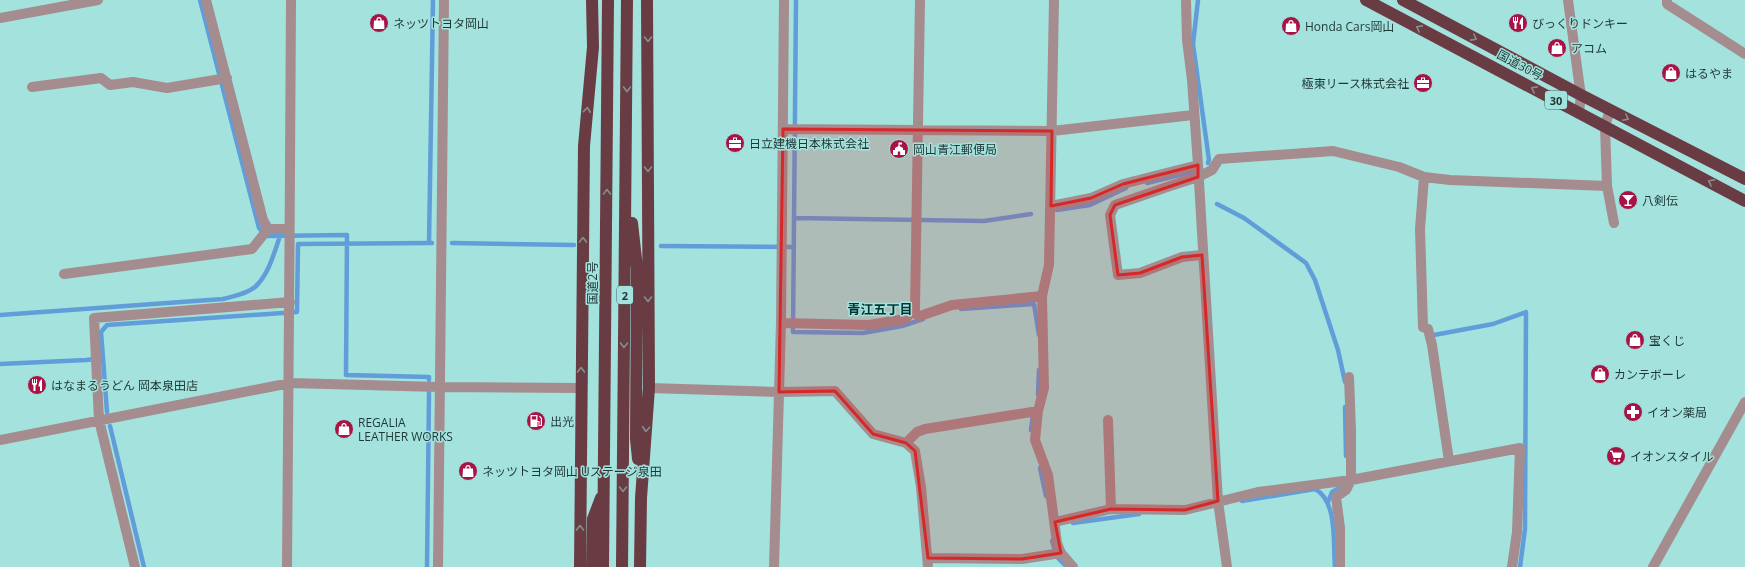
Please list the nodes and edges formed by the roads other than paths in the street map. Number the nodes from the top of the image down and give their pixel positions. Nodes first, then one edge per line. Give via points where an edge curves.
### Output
1 (98, 0) edge
2 (206, 0) edge
3 (291, 0) edge
4 (444, 0) edge
5 (592, 0) edge
6 (608, 0) edge
7 (627, 0) edge
8 (647, 0) edge
9 (784, 0) edge
10 (920, 0) edge
11 (1054, 0) edge
12 (1186, 0) edge
13 (1366, 0) edge
14 (1403, 0) edge
15 (1568, 0) edge
16 (1667, 0) edge
17 (0, 18) edge
18 (1745, 54) edge
19 (222, 79) junction
20 (32, 87) dead end
21 (1580, 95) junction
22 (1610, 110) junction
23 (1579, 112) junction
24 (1193, 115) junction
25 (1605, 126) junction
26 (791, 129) junction
27 (917, 130) junction
28 (1052, 131) junction
29 (1198, 165) junction
30 (627, 168) junction
31 (1424, 177) junction
32 (1198, 178) junction
33 (1745, 179) edge
34 (1607, 186) junction
35 (1745, 201) edge
36 (1051, 206) junction
37 (1614, 223) dead end
38 (265, 233) junction
39 (289, 234) junction
40 (1202, 255) junction
41 (64, 274) dead end
42 (1042, 296) junction
43 (290, 309) junction
44 (912, 312) junction
45 (788, 323) junction
46 (1349, 377) dead end
47 (290, 383) junction
48 (439, 387) junction
49 (581, 388) junction
50 (649, 388) junction
51 (779, 392) junction
52 (1745, 402) edge
53 (1038, 411) junction
54 (99, 420) junction
55 (1108, 420) dead end
56 (0, 440) edge
57 (906, 443) junction
58 (1449, 461) junction
59 (1347, 480) junction
60 (605, 488) junction
61 (641, 498) junction
62 (1218, 501) junction
63 (1111, 509) junction
64 (1055, 522) junction
65 (1057, 554) junction
66 (928, 562) edge
67 (135, 567) edge
68 (287, 567) edge
69 (438, 567) edge
70 (580, 567) edge
71 (592, 567) edge
72 (603, 567) edge
73 (622, 567) edge
74 (640, 567) edge
75 (774, 567) edge
76 (1073, 567) edge
77 (1228, 567) edge
78 (1340, 567) edge
79 (1512, 567) edge
80 (1653, 567) edge

1 - 17 street
2 - 19 street
3 - 39 street
4 - 48 street
49 -> 5 highway via 584,146 593,47
60 -> 6 highway, 国道2号 / 2
7 -> 30 highway, 2
8 -> 50 highway
9 - 26 street
10 - 27 street
11 - 28 street
12 - 24 street
23 -> 13 highway, 国道30号 / 30
14 -> 21 highway, 国道30号 / 30
15 - 21 street
16 - 18 street via 1667,4
19 - 20 street via 167,88 133,82 110,85 101,78
19 - 38 street
21 - 22 highway, 国道30号 / 30
21 - 23 street
22 - 25 street
22 -> 33 highway, 国道30号 / 30
23 - 25 highway, 国道30号 / 30
24 - 28 street
24 - 29 street
25 - 34 street
35 -> 25 highway, 国道30号 / 30
26 - 27 street
26 - 45 street via 782,247
27 - 28 street
27 - 44 street via 915,309
28 - 36 street
29 - 32 street
29 - 36 street via 1123,184 1091,198
30 - 61 highway via 637,268 636,439
30 -> 73 highway, 2
31 - 32 street via 1399,167 1333,151 1219,159 1212,170
31 - 34 street
31 - 58 street via 1420,229 1423,327 1428,329 1432,345
32 - 40 street
32 - 40 street via 1115,205 1110,216 1118,274 1140,273 1182,257
34 - 37 street
36 - 42 street via 1049,265
38 - 39 street
38 - 41 street via 252,249
39 - 43 street
40 - 62 street
42 - 44 street via 952,305 920,316
42 - 53 street via 1044,388
43 - 47 street
43 - 54 street via 94,318
44 - 45 street via 905,319 869,325
45 - 51 street
46 - 59 street via 1351,431
47 - 48 street
47 - 54 street
47 - 68 street
48 - 49 street
48 - 69 street
70 -> 49 highway
50 - 51 street
50 -> 61 highway
51 - 57 street via 835,391 873,434
51 - 75 street
52 - 80 street
53 - 57 street via 925,429 916,432
53 - 64 street via 1035,440 1048,474
54 - 56 street
54 - 67 street
55 - 63 street
57 - 66 street via 915,451
58 - 59 street
58 - 79 street via 1520,448 1517,532
59 - 62 street via 1258,492
59 - 78 street via 1346,490 1336,497 1340,528
60 - 71 highway via 593,519
60 - 72 highway, 国道2号 / 2
61 - 74 highway
62 - 63 street via 1185,510
62 - 77 street
63 - 64 street
64 - 65 street
65 - 66 street via 1022,559
65 - 76 street

